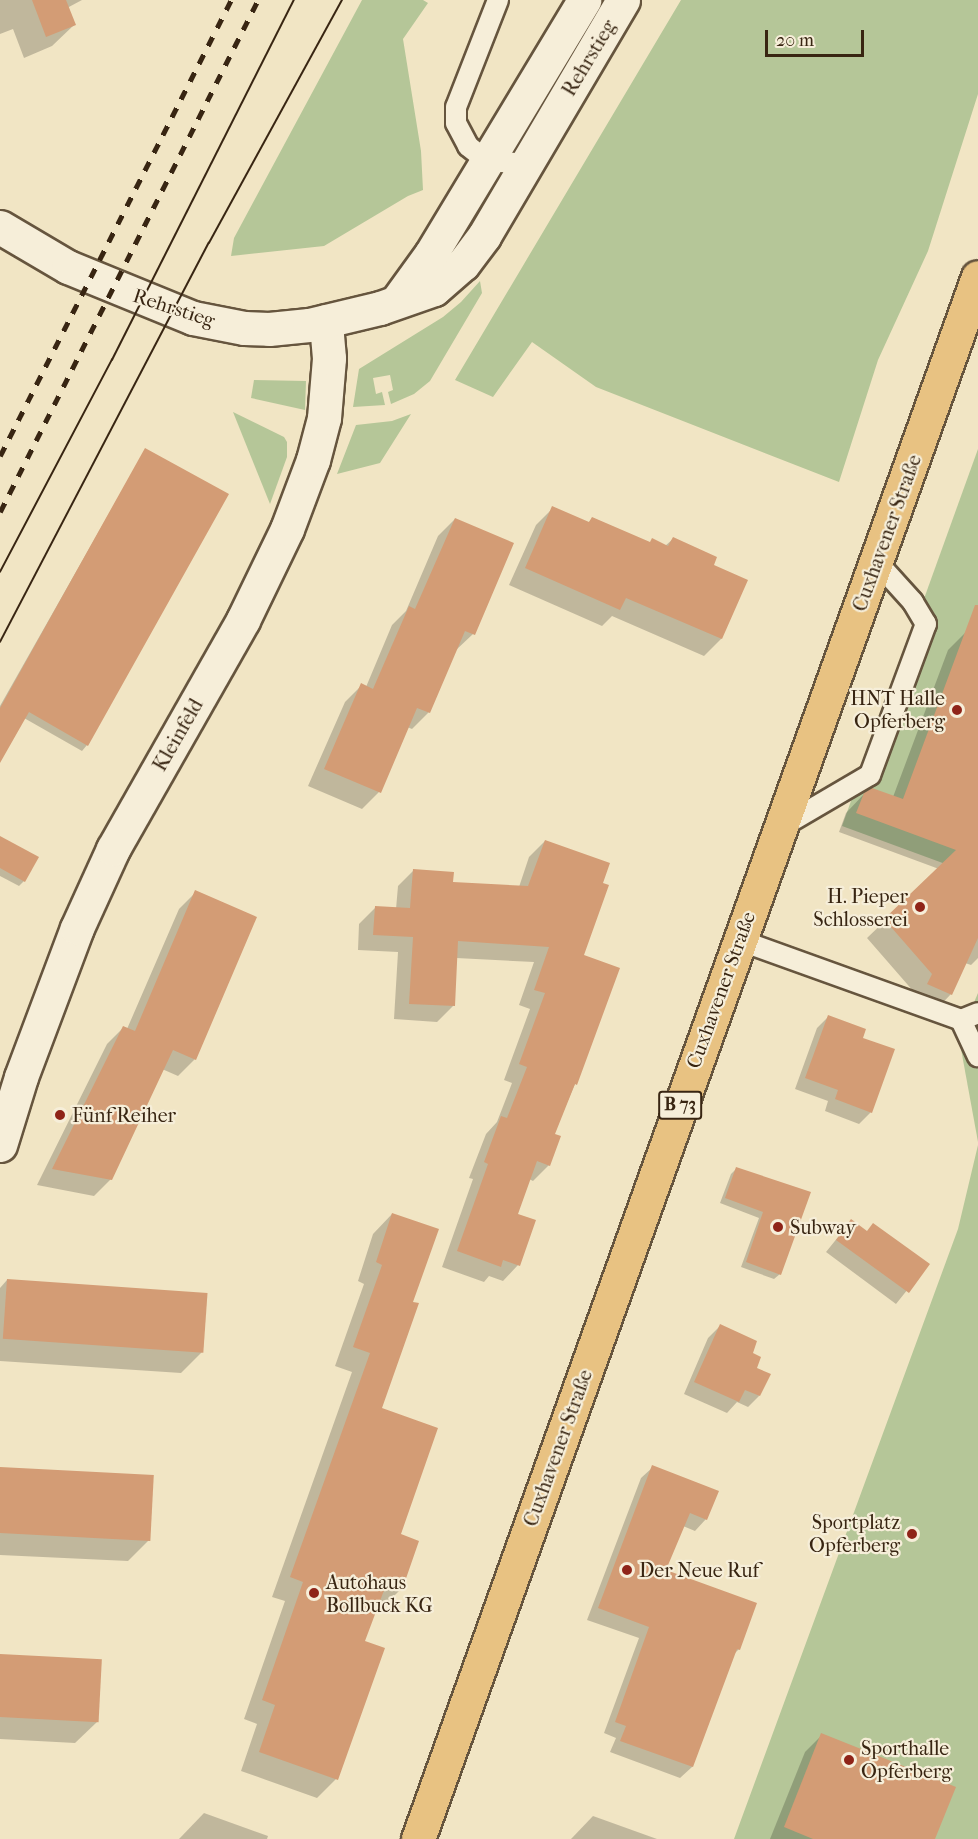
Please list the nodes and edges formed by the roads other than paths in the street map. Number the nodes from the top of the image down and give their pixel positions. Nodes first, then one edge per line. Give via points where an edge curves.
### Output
1 (498, 0) edge
2 (584, 0) edge
3 (623, 0) edge
4 (487, 161) junction
5 (526, 164) junction
6 (0, 227) edge
7 (978, 278) edge
8 (397, 301) junction
9 (971, 320) edge
10 (326, 321) junction
11 (876, 561) junction
12 (779, 828) junction
13 (739, 940) junction
14 (970, 1016) edge
15 (978, 1056) edge
16 (0, 1145) edge
17 (418, 1839) edge

1 - 4 lane via 454,114 463,139
2 - 4 street, Rehrstieg
3 - 5 street, Rehrstieg
4 - 5 lane
4 - 8 street, Rehrstieg via 431,254
5 - 8 street, Rehrstieg via 463,264 434,288
6 - 10 street, Rehrstieg via 68,267 193,318 269,329
7 - 9 main road, Cuxhavener Straße / B 73
8 - 10 street, Rehrstieg via 359,315
9 - 11 main road, Cuxhavener Straße / B 73
10 - 16 street, Kleinfeld via 328,375 324,418 295,509 243,620 113,849 77,928
11 - 12 main road, Cuxhavener Straße / B 73
11 - 12 lane via 913,602 926,624 870,775
12 - 13 main road, Cuxhavener Straße / B 73
13 - 14 lane
13 - 17 main road, Cuxhavener Straße / B 73
14 - 15 lane

